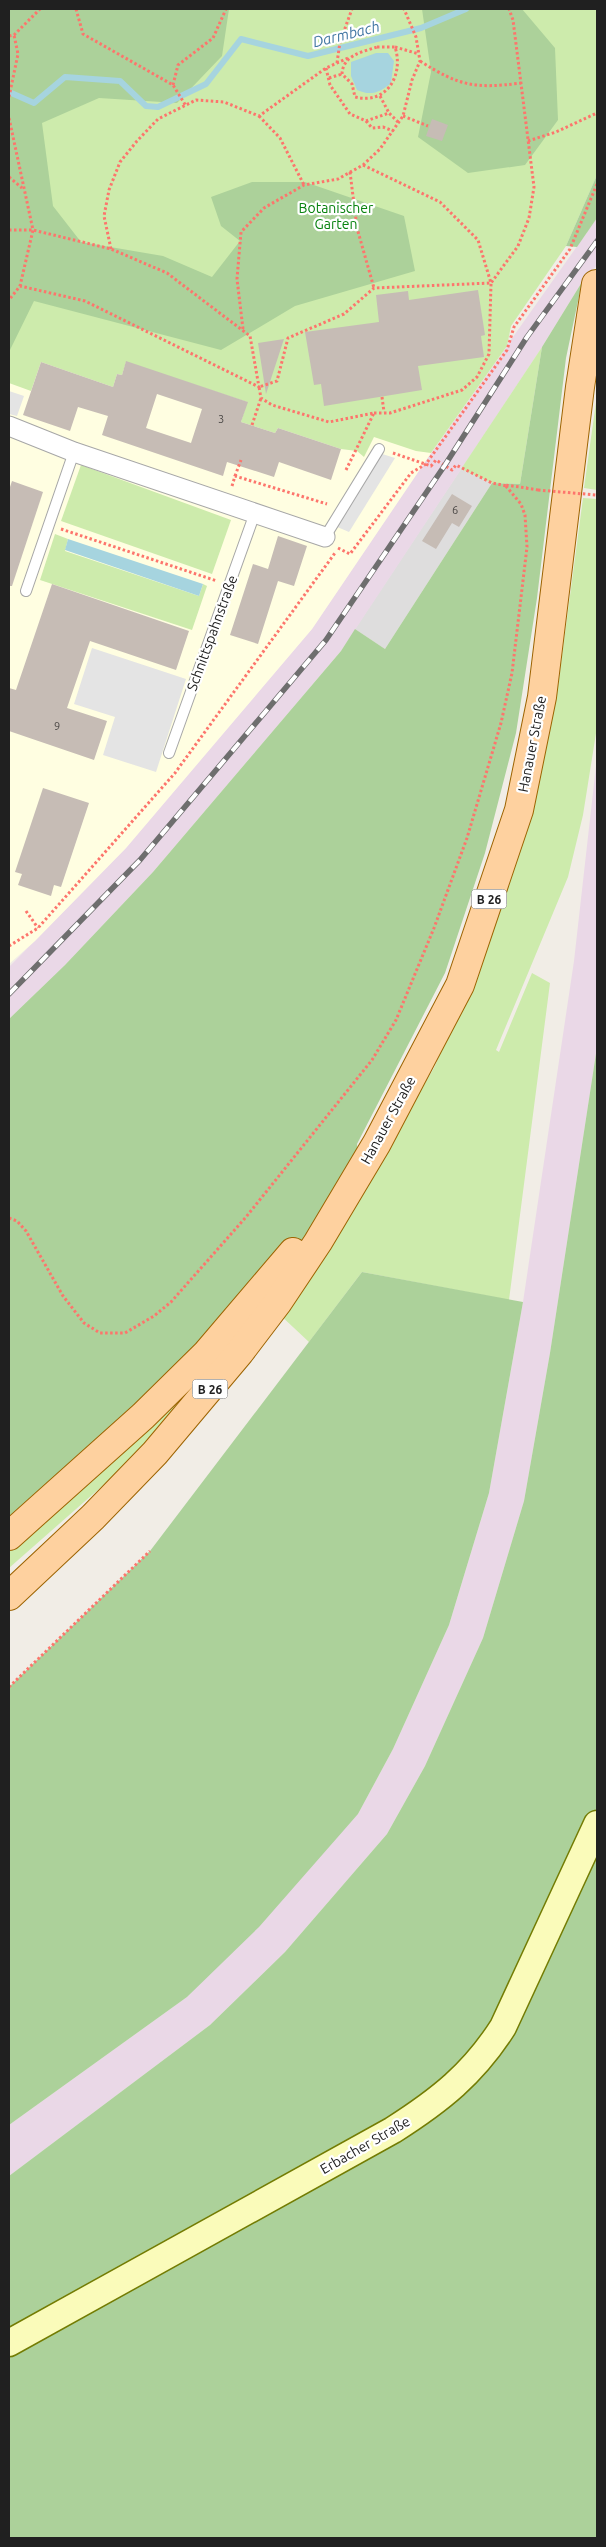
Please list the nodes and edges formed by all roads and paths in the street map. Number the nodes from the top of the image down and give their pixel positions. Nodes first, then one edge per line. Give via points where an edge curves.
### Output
1 (40, 9) edge
2 (76, 9) edge
3 (226, 9) edge
4 (352, 9) edge
5 (404, 9) edge
6 (509, 9) edge
7 (14, 35) junction
8 (9, 36) edge
9 (395, 47) junction
10 (419, 54) junction
11 (348, 58) junction
12 (337, 61) junction
13 (420, 61) junction
14 (326, 68) junction
15 (342, 74) junction
16 (329, 78) junction
17 (521, 83) junction
18 (173, 85) junction
19 (380, 96) junction
20 (9, 97) edge
21 (186, 106) junction
22 (389, 113) junction
23 (597, 113) edge
24 (260, 116) junction
25 (403, 116) junction
26 (9, 118) edge
27 (366, 121) junction
28 (398, 122) junction
29 (428, 126) dead end
30 (393, 131) junction
31 (528, 141) junction
32 (362, 165) junction
33 (350, 172) junction
34 (9, 178) edge
35 (597, 184) edge
36 (304, 186) junction
37 (23, 188) junction
38 (9, 230) edge
39 (33, 230) junction
40 (111, 249) junction
41 (491, 283) junction
42 (596, 284) edge
43 (20, 286) junction
44 (374, 288) junction
45 (9, 300) edge
46 (243, 330) junction
47 (259, 387) junction
48 (382, 397) dead end
49 (261, 398) junction
50 (384, 412) junction
51 (374, 414) junction
52 (252, 425) dead end
53 (9, 426) edge
54 (379, 449) dead end
55 (74, 452) junction
56 (411, 458) dead end
57 (241, 460) dead end
58 (426, 464) junction
59 (235, 476) junction
60 (342, 478) dead end
61 (505, 485) junction
62 (332, 495) dead end
63 (597, 495) edge
64 (225, 504) junction
65 (327, 504) junction
66 (342, 511) junction
67 (255, 513) junction
68 (50, 525) junction
69 (332, 543) junction
70 (229, 585) junction
71 (26, 591) dead end
72 (169, 753) dead end
73 (26, 911) dead end
74 (38, 928) dead end
75 (360, 1172) junction
76 (9, 1218) edge
77 (9, 1536) edge
78 (150, 1551) dead end
79 (9, 1596) edge
80 (9, 1687) edge
81 (597, 1824) edge
82 (9, 2343) edge

1 - 7 path
2 - 18 path via 83,34
3 - 18 path via 213,38 178,65
4 - 12 path
5 - 10 path via 416,37
6 - 17 path
7 - 8 path
7 - 20 path via 18,54
9 - 10 path
9 - 11 path via 377,47
9 - 19 path via 398,58 396,74 392,85
10 - 13 path
11 - 12 path
11 - 15 path via 342,66
12 - 14 path
13 - 17 path via 446,78 471,85 495,87
13 - 25 path
14 - 16 path
14 - 24 path
15 - 16 path
15 - 19 path via 352,84 355,97
16 - 27 path via 330,85 350,114
17 - 31 path
18 - 21 path
19 - 22 path
21 - 24 path via 196,100 224,102
21 - 40 path via 158,119 120,162 109,190 104,216
22 - 27 path
22 - 28 path
23 - 31 path
24 - 36 path via 280,138
25 - 28 path
25 - 29 path
26 - 37 path
27 - 30 path via 372,128 383,127
28 - 30 path
30 - 32 path via 380,149
31 - 41 path via 534,187 529,218 518,246
32 - 33 path
32 - 41 path via 440,202 478,240
33 - 36 path via 338,179
33 - 44 path via 358,228
34 - 37 path
35 - 58 path via 570,249 514,327 507,350
36 - 46 path via 264,208 241,232 237,279
37 - 39 path
38 - 39 path
39 - 40 path
39 - 43 path
40 - 46 path via 167,273
41 - 44 path
41 - 50 path via 489,354 477,377 462,390 390,413
42 - 75 main road, Hanauer Straße / B 26 via 580,387 542,698 519,810 460,985
43 - 45 path
43 - 47 path via 85,301
44 - 47 path via 344,314 288,338 277,382
46 - 47 path via 250,336
47 - 49 path
48 - 50 path
49 - 51 path via 272,405 329,422
49 - 52 path
50 - 51 path
51 - 60 path
53 - 55 street
54 - 66 lane
55 - 64 street
55 - 68 lane
56 - 58 path
57 - 59 path
58 - 61 path via 431,466 436,460 452,470 456,465 492,483
58 - 69 path via 411,473 350,554
59 - 64 path
59 - 65 path
61 - 63 path, bridge
61 - 76 path via 521,504 525,515 527,546 512,673 501,723 467,838 434,928 396,1020 372,1060 252,1209 170,1302 125,1333 100,1332 84,1323 63,1296 26,1231
62 - 65 path
64 - 67 street
65 - 66 path
66 - 69 lane
67 - 69 street
67 - 70 lane, Schnittspahnstraße
68 - 70 path
68 - 71 lane
70 - 72 lane, Schnittspahnstraße
73 - 74 path
75 - 77 main road, B 26 via 206,1354 143,1416
75 - 79 main road, B 26 via 278,1302 198,1403 93,1517
78 - 80 path
81 - 82 street, Erbacher Straße via 503,2027 487,2052 447,2093 393,2130

